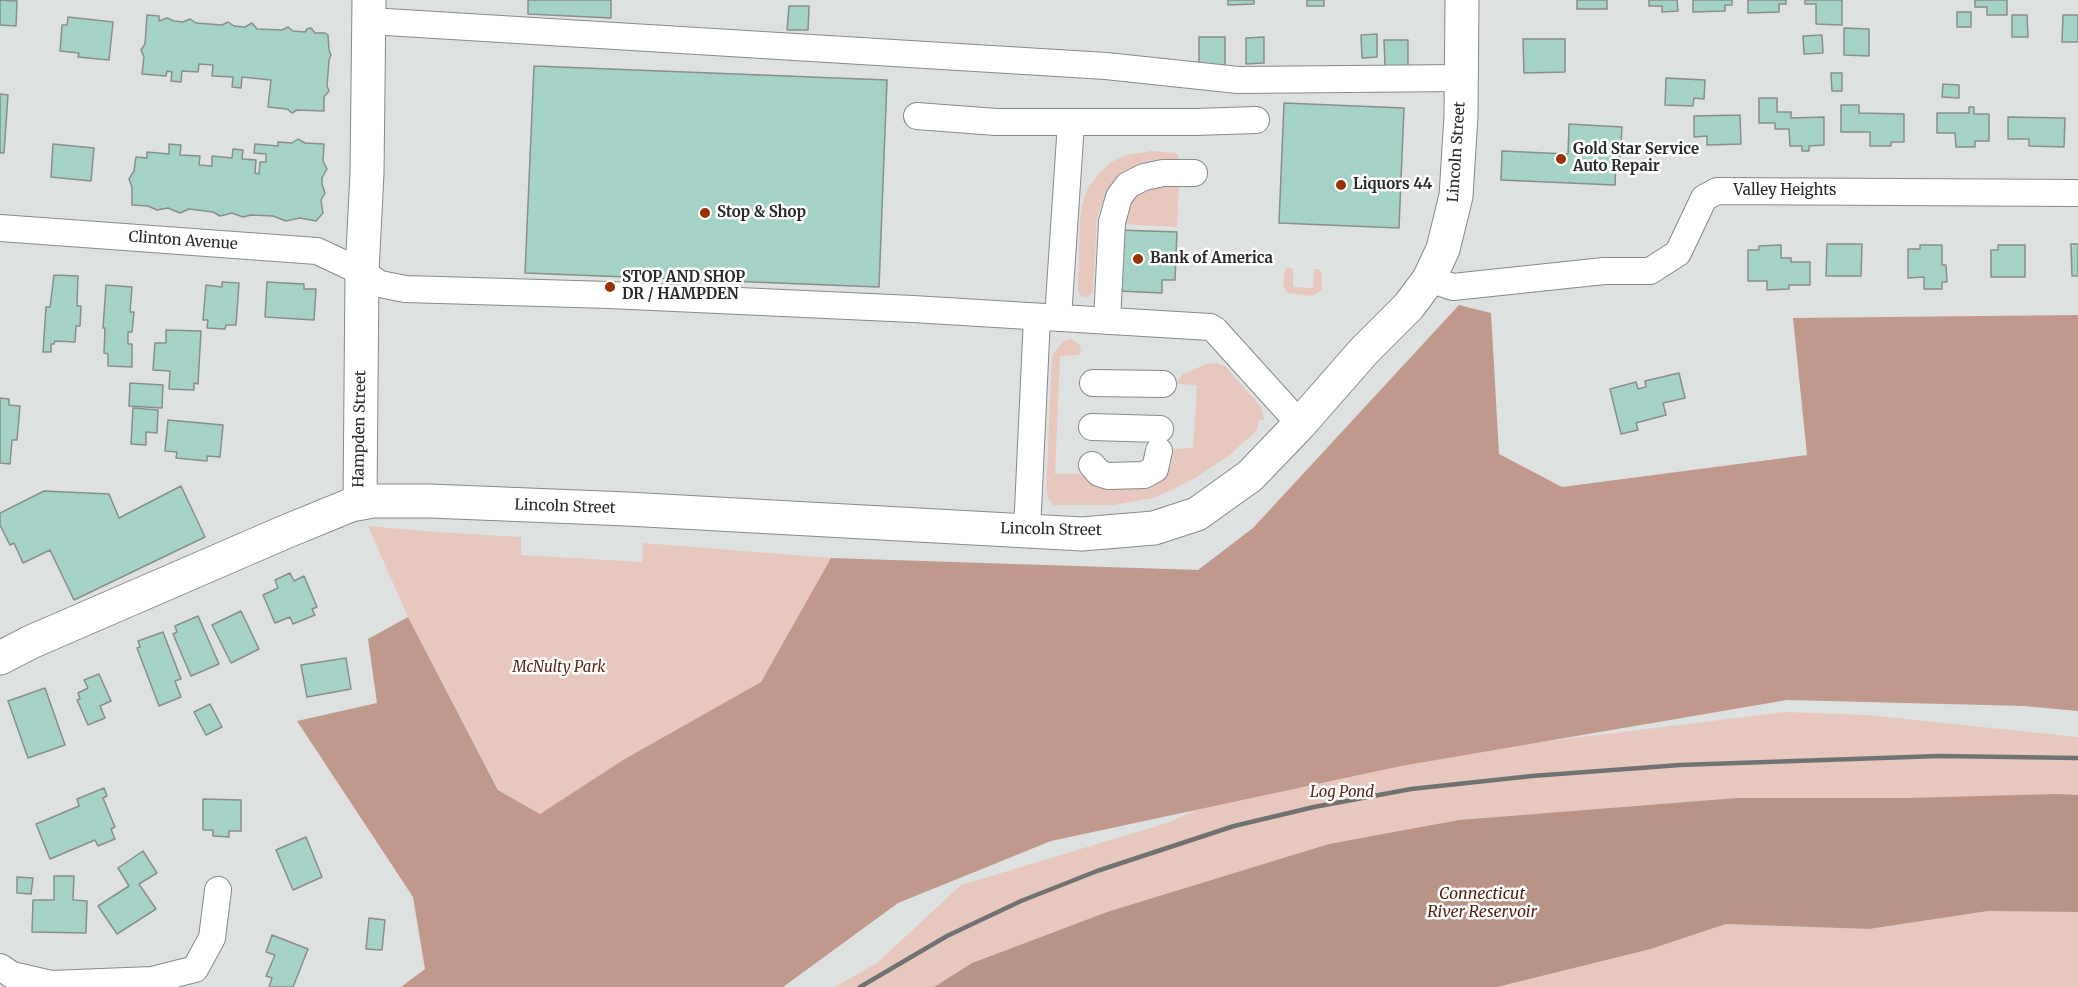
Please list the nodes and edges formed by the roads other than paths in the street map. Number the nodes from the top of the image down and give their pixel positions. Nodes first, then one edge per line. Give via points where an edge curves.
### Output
1 (1462, 0) edge
2 (370, 10) edge
3 (1461, 78) junction
4 (917, 116) dead end
5 (1256, 120) dead end
6 (1071, 123) junction
7 (1194, 173) dead end
8 (2078, 193) edge
9 (0, 228) edge
10 (362, 272) junction
11 (1429, 279) junction
12 (1048, 318) junction
13 (1102, 321) junction
14 (1093, 391) dead end
15 (1162, 392) dead end
16 (1300, 424) junction
17 (1092, 449) joint
18 (360, 503) junction
19 (1028, 531) junction
20 (0, 658) edge
21 (218, 890) dead end
22 (0, 967) edge

1 - 3 main road, Lincoln Street
2 - 3 street via 1094,65 1239,80
2 - 10 main road, Hampden Street
3 - 11 main road, Lincoln Street via 1456,196 1443,249
4 - 6 street
5 - 6 street
6 - 12 street
7 - 13 street via 1144,177 1128,185 1119,197 1112,222
8 - 11 street, Valley Heights via 1717,191 1704,198 1678,253 1650,271 1604,271 1453,287
9 - 10 street, Clinton Avenue via 317,251
10 - 12 street, Clinton Avenue via 380,284 405,289 946,310
10 - 18 main road, Hampden Street
11 - 16 main road, Lincoln Street via 1409,306
12 - 13 street, Clinton Avenue
12 - 19 street
13 - 16 street, Clinton Avenue via 1210,327
14 - 15 street
16 - 19 main road, Lincoln Street via 1250,476 1197,514 1154,528 1082,534
17 - 17 street via 1095,471 1102,475 1140,476 1155,469 1159,447
18 - 19 main road, Lincoln Street via 465,502
18 - 20 main road, Hampden Street via 285,532
21 - 22 street via 212,938 195,969 152,980 51,984 12,975

